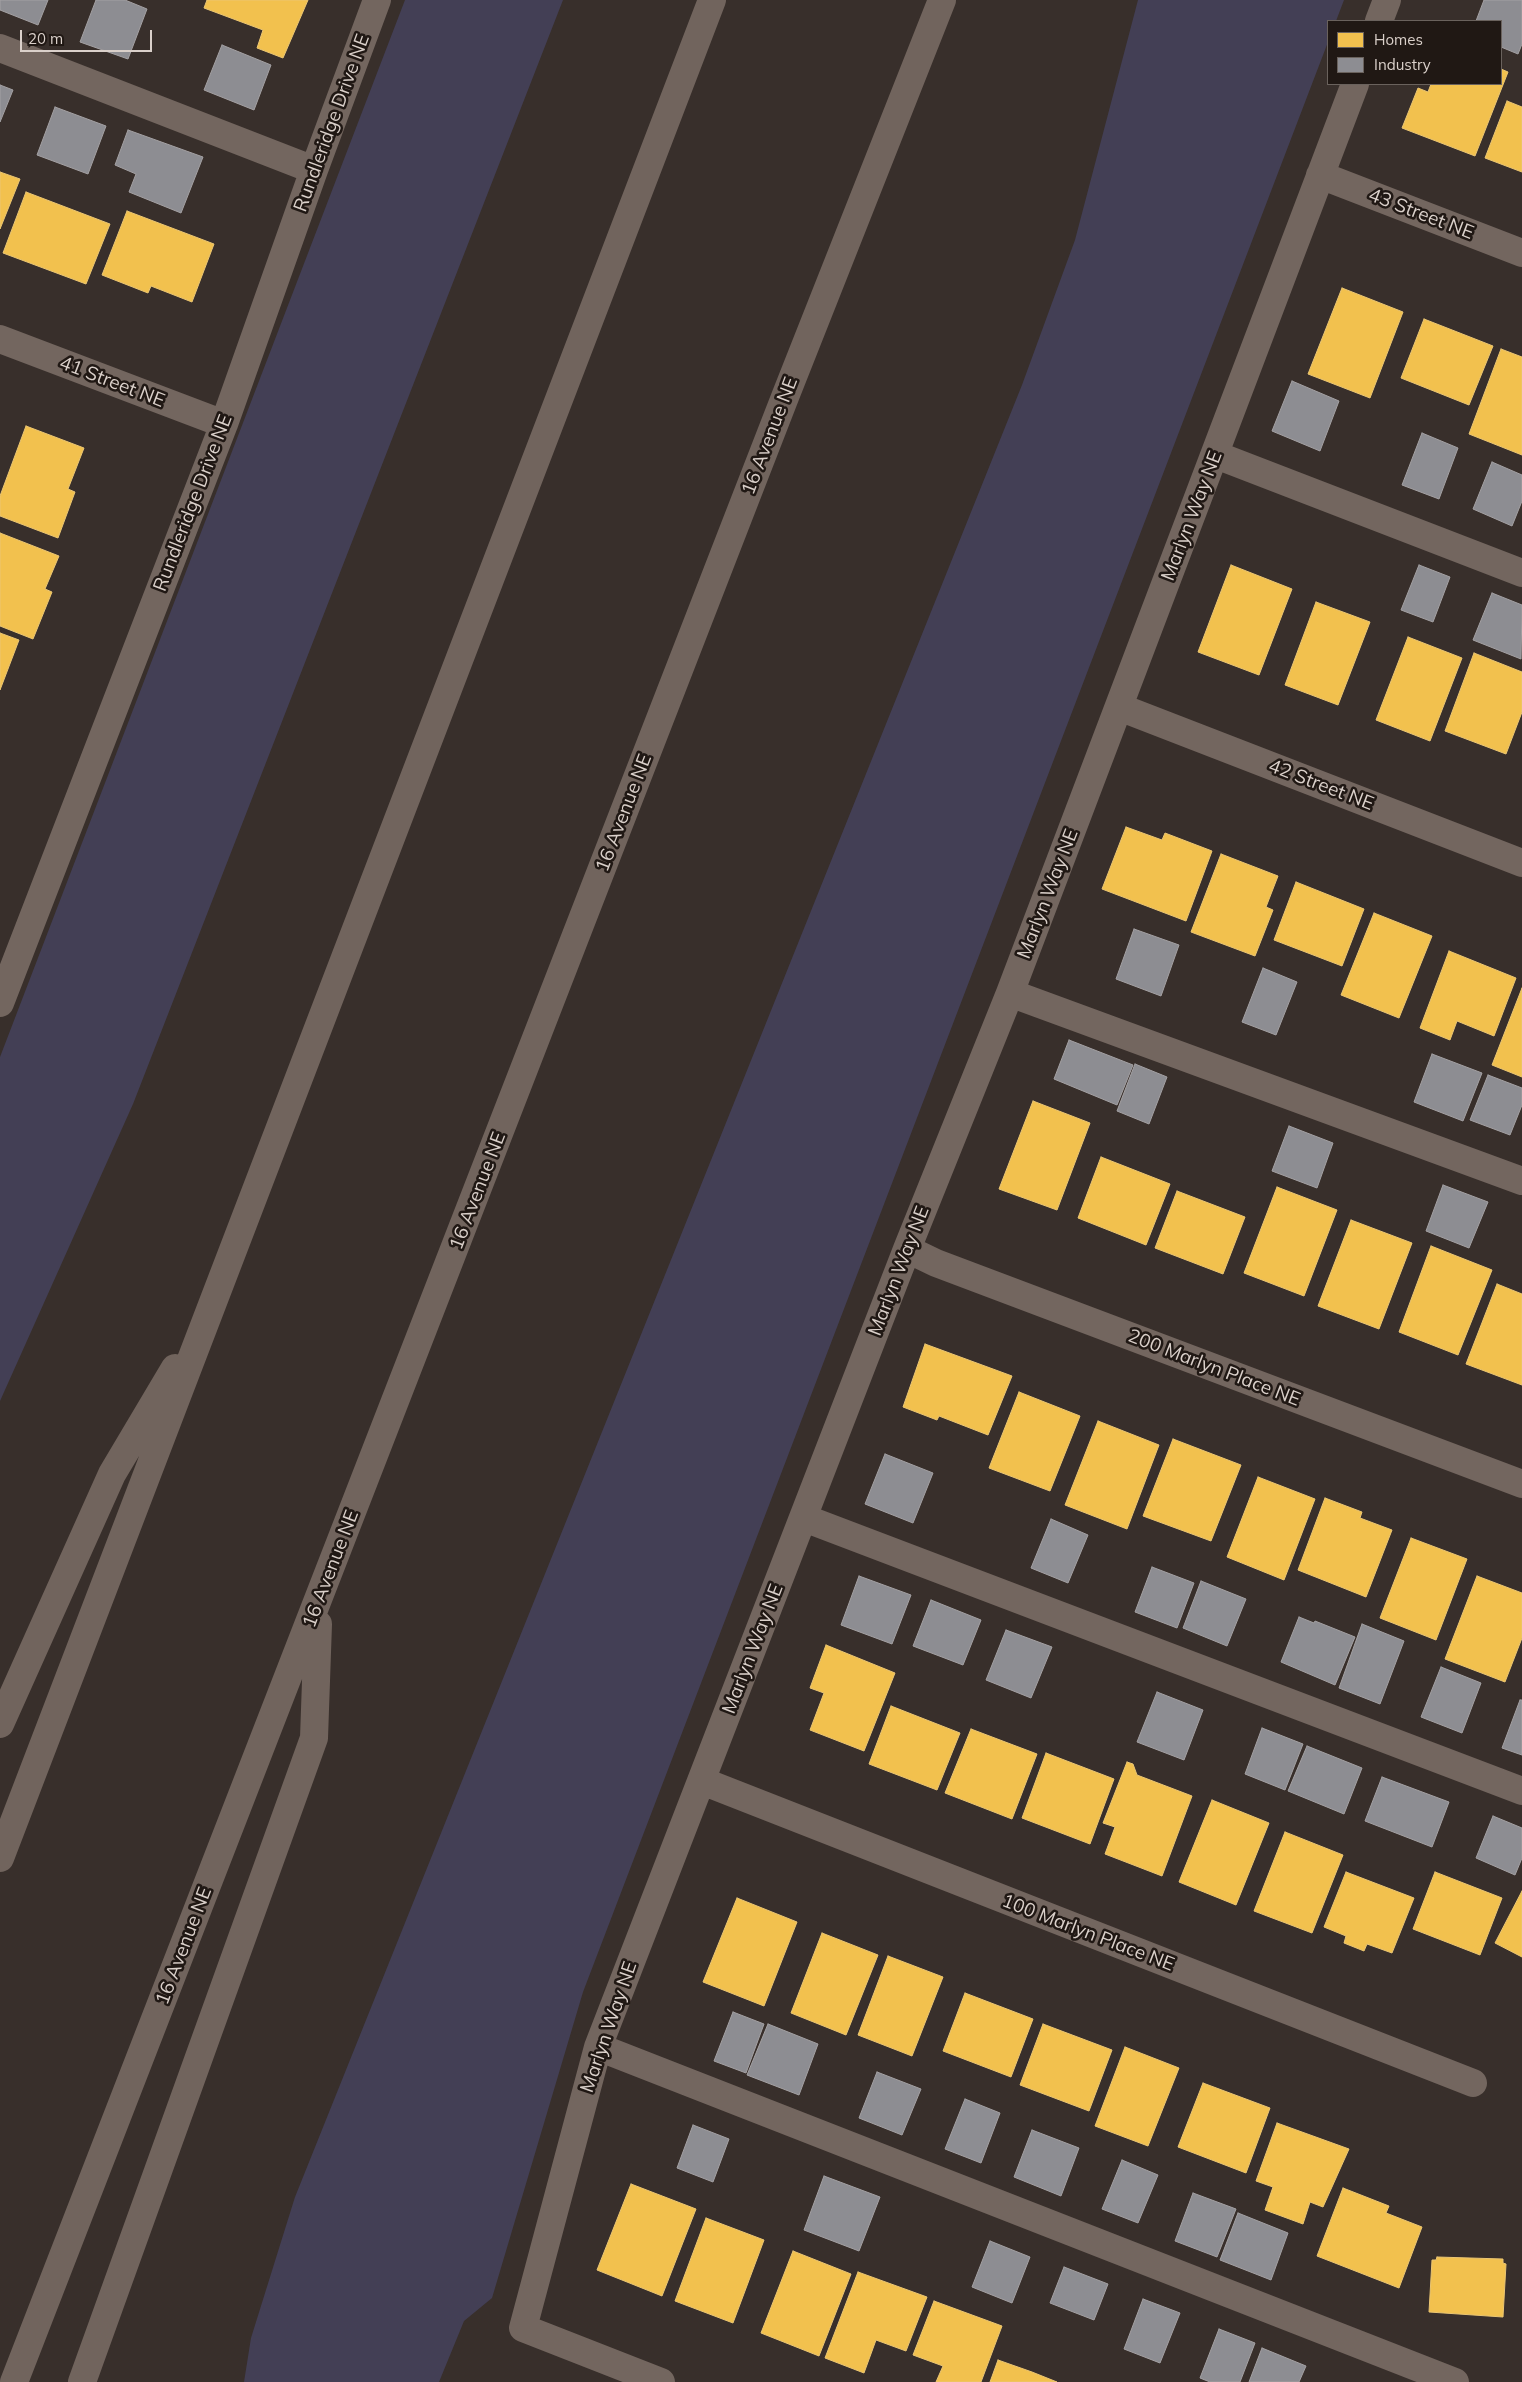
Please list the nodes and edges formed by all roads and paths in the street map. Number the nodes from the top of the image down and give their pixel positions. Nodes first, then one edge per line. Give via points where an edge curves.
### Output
1 (377, 0) edge
2 (712, 0) edge
3 (942, 0) edge
4 (1387, 0) edge
5 (1379, 20) edge
6 (0, 48) edge
7 (1355, 85) edge
8 (314, 170) junction
9 (1320, 175) junction
10 (1522, 253) edge
11 (0, 339) edge
12 (224, 424) junction
13 (1216, 455) junction
14 (1522, 573) edge
15 (1119, 707) junction
16 (1522, 863) edge
17 (1010, 993) junction
18 (0, 1003) edge
19 (1522, 1181) edge
20 (907, 1248) junction
21 (216, 1298) junction
22 (1522, 1484) edge
23 (804, 1518) junction
24 (318, 1602) junction
25 (0, 1724) edge
26 (702, 1781) junction
27 (1522, 1791) edge
28 (0, 1858) edge
29 (598, 2047) junction
30 (1473, 2083) dead end
31 (14, 2382) edge
32 (82, 2382) edge
33 (661, 2382) edge
34 (1455, 2382) edge

1 - 8 street, Rundleridge Drive NE
2 - 21 highway
3 - 24 highway, 16 Avenue NE via 781,406
4 - 5 street
6 - 8 street
7 - 9 street, Marlyn Way NE
8 - 12 street, Rundleridge Drive NE
9 - 10 street, 43 Street NE
9 - 13 street, Marlyn Way NE
11 - 12 street, 41 Street NE
12 - 18 street, Rundleridge Drive NE
13 - 14 street
13 - 15 street, Marlyn Way NE
15 - 16 street, 42 Street NE
15 - 17 street, Marlyn Way NE
17 - 19 street
17 - 20 street, Marlyn Way NE
20 - 22 street, 200 Marlyn Place NE via 936,1263
20 - 23 street, Marlyn Way NE
21 - 25 highway via 112,1474
21 - 28 highway
23 - 26 street, Marlyn Way NE
23 - 27 street
24 - 31 highway, 16 Avenue NE
24 - 32 highway via 314,1738
26 - 29 street, Marlyn Way NE
26 - 30 street, 100 Marlyn Place NE
29 - 33 street, Marlyn Way NE via 523,2328
29 - 34 street

